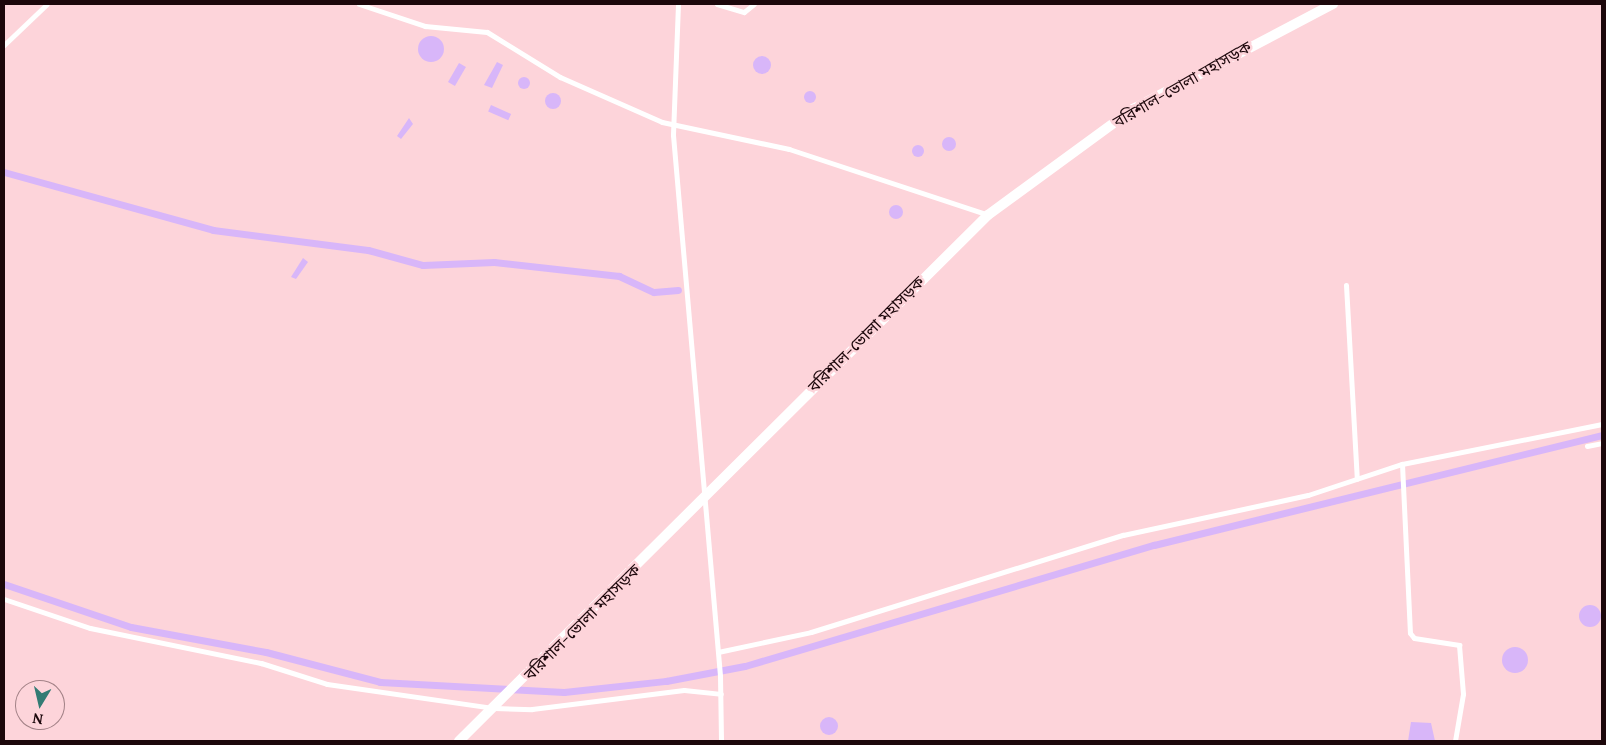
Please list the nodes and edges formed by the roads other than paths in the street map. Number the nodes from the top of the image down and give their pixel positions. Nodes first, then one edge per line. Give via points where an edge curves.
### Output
1 (47, 4) edge
2 (359, 4) edge
3 (678, 4) edge
4 (717, 4) edge
5 (754, 4) edge
6 (1334, 4) edge
7 (4, 45) edge
8 (674, 123) junction
9 (988, 215) junction
10 (1346, 285) dead end
11 (1602, 424) edge
12 (1602, 443) edge
13 (1588, 446) dead end
14 (1402, 464) junction
15 (1357, 479) junction
16 (704, 500) junction
17 (4, 599) edge
18 (718, 652) junction
19 (721, 694) junction
20 (495, 706) junction
21 (459, 741) edge
22 (721, 741) edge
23 (1455, 741) edge

1 - 7 street
2 - 8 street via 425,26 487,32 560,76 634,112
3 - 8 street
4 - 5 street via 744,12
6 - 9 highway, বরিশাল-ভোলা মহাসড়ক via 1132,109
8 - 9 street via 752,145 789,149
8 - 16 street
9 - 16 highway, বরিশাল-ভোলা মহাসড়ক
10 - 15 street
11 - 14 street
12 - 13 street
14 - 15 street
14 - 23 street via 1410,633 1414,638 1459,645 1463,687
15 - 18 street via 1308,495 1123,535 811,632
16 - 18 street
16 - 20 highway, বরিশাল-ভোলা মহাসড়ক
17 - 20 street via 90,628 252,660 327,684
18 - 19 street
19 - 20 street via 684,690 532,709
19 - 22 street
20 - 21 highway, বরিশাল-ভোলা মহাসড়ক

